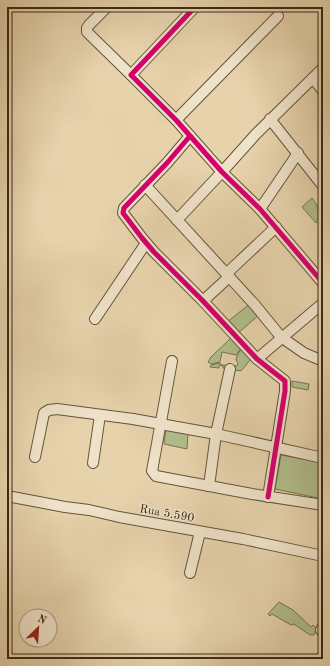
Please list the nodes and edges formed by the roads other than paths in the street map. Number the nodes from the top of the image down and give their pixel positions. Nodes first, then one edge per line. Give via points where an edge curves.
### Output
1 (107, 7) edge
2 (195, 7) edge
3 (278, 16) dead end
4 (323, 68) edge
5 (130, 75) junction
6 (313, 78) junction
7 (323, 91) edge
8 (270, 119) junction
9 (176, 120) junction
10 (190, 136) junction
11 (298, 153) junction
12 (222, 172) junction
13 (145, 186) junction
14 (323, 186) edge
15 (260, 209) junction
16 (177, 220) junction
17 (276, 227) junction
18 (146, 243) junction
19 (228, 276) junction
20 (323, 283) edge
21 (203, 301) junction
22 (323, 303) edge
23 (95, 319) dead end
24 (282, 338) junction
25 (257, 359) junction
26 (172, 361) dead end
27 (323, 361) edge
28 (230, 370) dead end
29 (100, 415) junction
30 (160, 424) junction
31 (216, 434) junction
32 (276, 449) junction
33 (35, 457) dead end
34 (323, 458) edge
35 (93, 463) dead end
36 (209, 486) junction
37 (7, 496) edge
38 (268, 497) junction
39 (323, 505) edge
40 (200, 532) junction
41 (323, 556) edge
42 (190, 573) dead end
43 (323, 626) edge
44 (323, 632) edge

1 - 5 street via 89,25 87,32
2 - 5 street
3 - 9 street
4 - 6 street
5 - 9 street
6 - 7 street
6 - 8 street
8 - 11 street
8 - 12 street
9 - 10 street
10 - 12 street
10 - 13 street
11 - 14 street
11 - 15 street
12 - 15 street
12 - 16 street
13 - 16 street
13 - 18 street via 124,208 123,213
15 - 17 street
16 - 19 street
17 - 19 street
17 - 20 street
18 - 21 street
18 - 23 street
19 - 21 street
19 - 24 street
21 - 25 street
22 - 24 street
24 - 25 street
24 - 27 street via 304,353
25 - 32 street via 285,381
26 - 30 street
28 - 31 street
29 - 30 street
29 - 33 street via 57,409 44,413
29 - 35 street
30 - 31 street
30 - 36 street via 153,475
31 - 32 street
31 - 36 street
32 - 34 street
32 - 38 street
36 - 38 street
37 - 40 street, Rua 5.590
38 - 39 street
40 - 41 street, Rua 5.590
40 - 42 street
43 - 44 street

